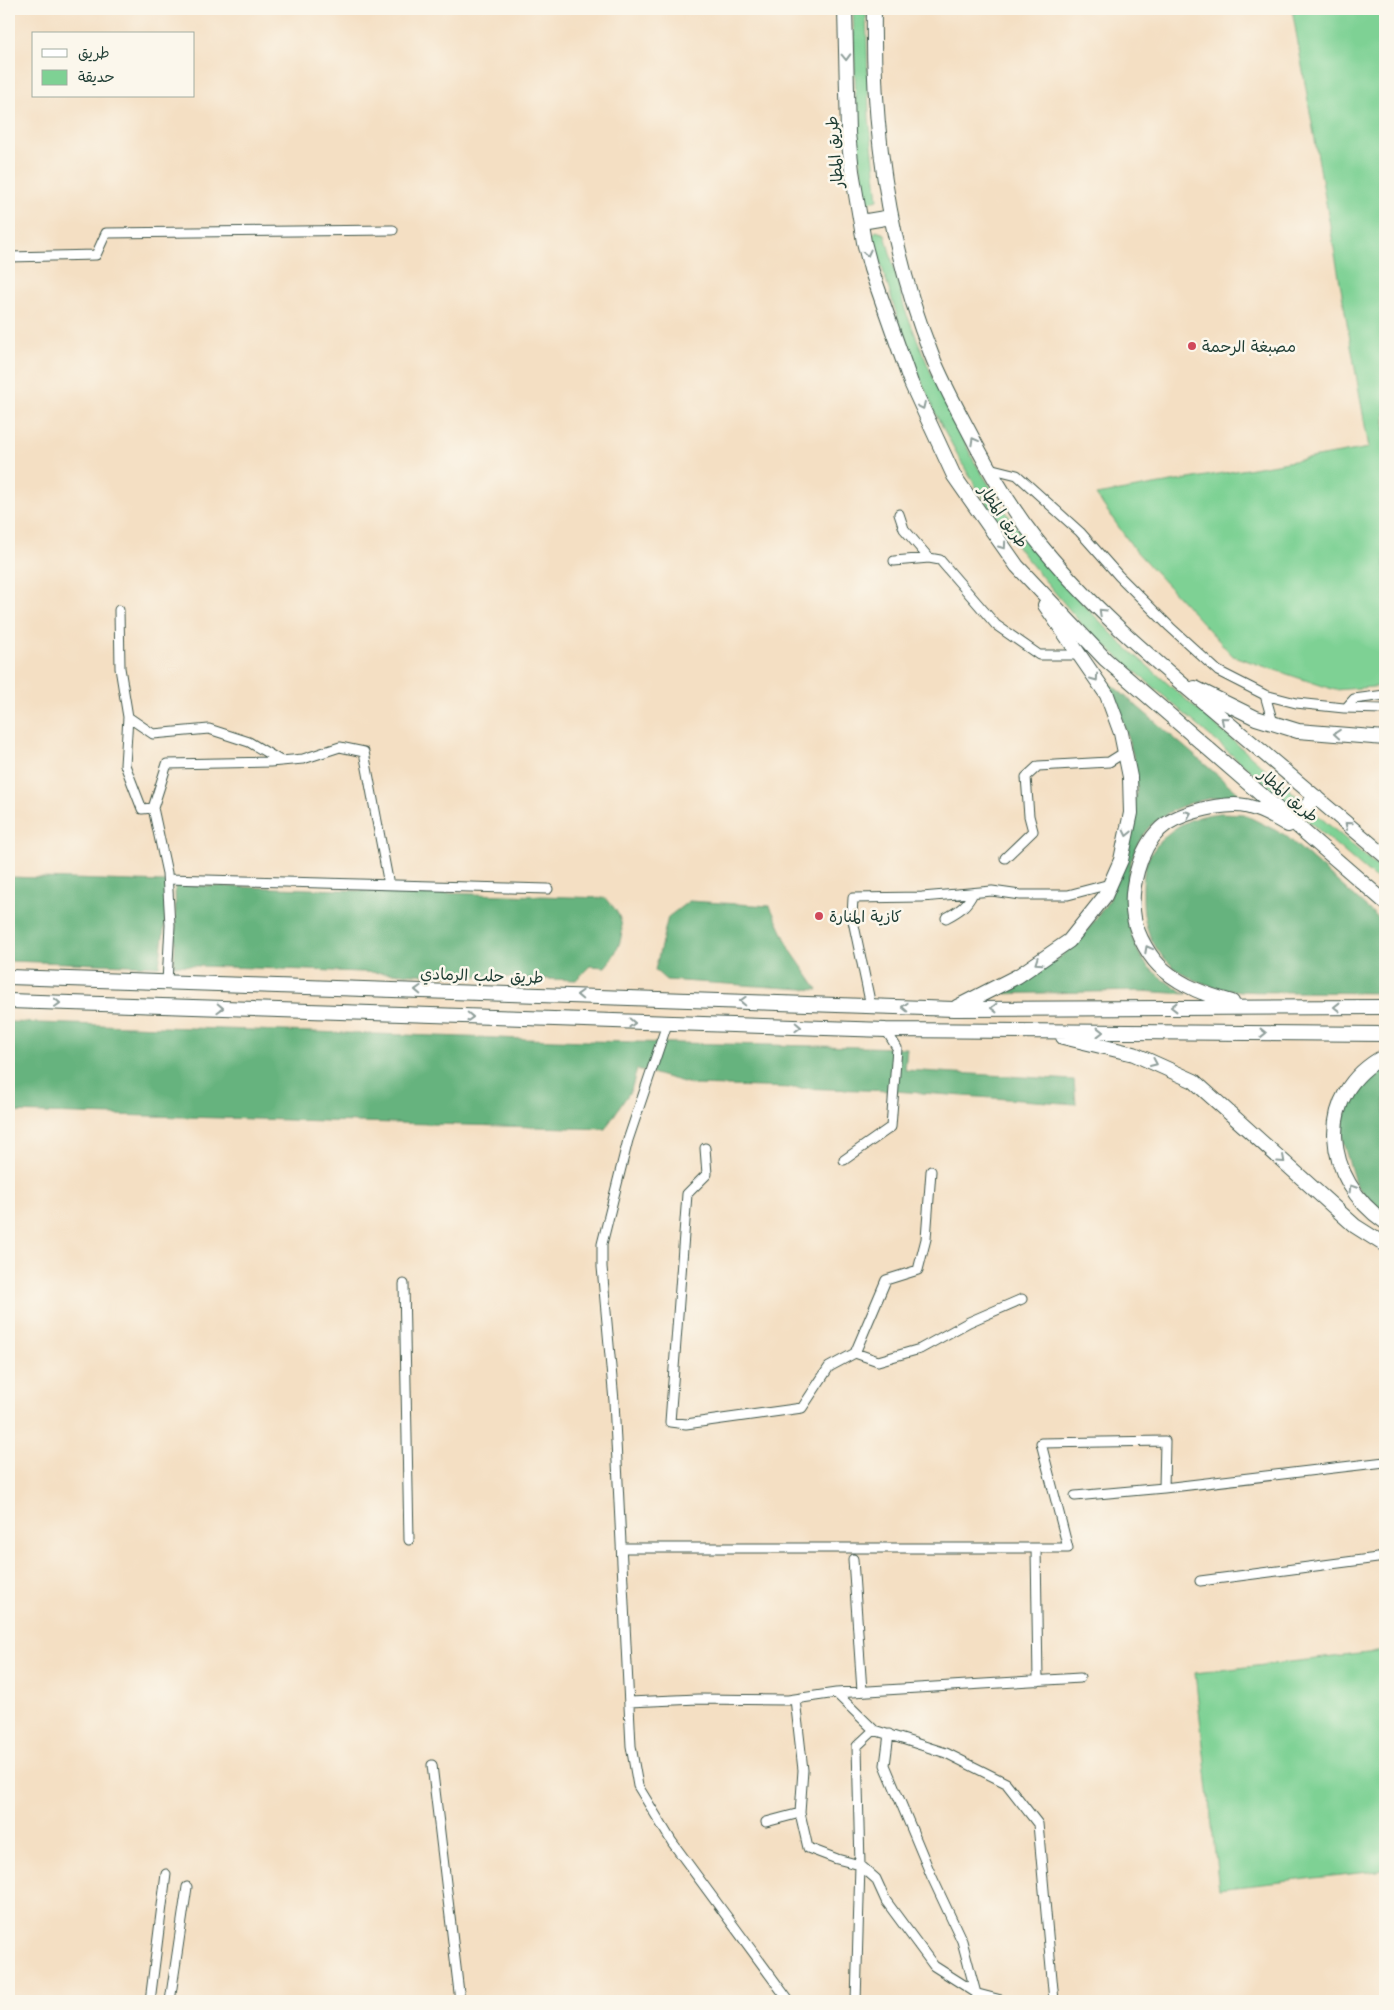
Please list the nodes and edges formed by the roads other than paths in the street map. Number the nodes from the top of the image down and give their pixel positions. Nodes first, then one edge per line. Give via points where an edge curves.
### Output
1 (845, 9) edge
2 (874, 9) edge
3 (891, 217) junction
4 (860, 222) junction
5 (393, 230) dead end
6 (9, 257) edge
7 (989, 468) junction
8 (899, 514) dead end
9 (930, 558) junction
10 (894, 561) dead end
11 (1018, 566) junction
12 (119, 610) dead end
13 (1079, 654) junction
14 (1176, 678) junction
15 (1385, 694) edge
16 (1265, 695) junction
17 (1346, 708) junction
18 (1385, 709) edge
19 (128, 717) junction
20 (1273, 723) junction
21 (1385, 738) edge
22 (1125, 752) junction
23 (281, 761) junction
24 (1316, 797) junction
25 (153, 808) junction
26 (1292, 820) junction
27 (1311, 837) junction
28 (1385, 856) edge
29 (1005, 858) dead end
30 (168, 879) junction
31 (388, 884) junction
32 (1110, 884) junction
33 (548, 888) dead end
34 (973, 893) junction
35 (1385, 902) edge
36 (946, 918) dead end
37 (9, 977) edge
38 (167, 982) junction
39 (9, 1001) edge
40 (871, 1006) junction
41 (1248, 1007) junction
42 (1385, 1007) edge
43 (954, 1009) junction
44 (673, 1024) junction
45 (886, 1030) junction
46 (917, 1030) junction
47 (1385, 1034) edge
48 (1385, 1056) edge
49 (705, 1148) dead end
50 (844, 1160) dead end
51 (931, 1171) dead end
52 (1385, 1222) edge
53 (1385, 1245) edge
54 (404, 1284) dead end
55 (1022, 1299) dead end
56 (855, 1353) junction
57 (1385, 1462) edge
58 (1164, 1488) junction
59 (1075, 1496) dead end
60 (409, 1540) dead end
61 (622, 1548) junction
62 (1036, 1548) junction
63 (1385, 1557) edge
64 (853, 1560) dead end
65 (1200, 1581) dead end
66 (1080, 1678) dead end
67 (1038, 1681) junction
68 (862, 1691) junction
69 (836, 1693) junction
70 (795, 1699) junction
71 (629, 1702) junction
72 (874, 1730) junction
73 (889, 1734) junction
74 (432, 1765) dead end
75 (800, 1813) junction
76 (766, 1822) dead end
77 (860, 1865) junction
78 (166, 1874) dead end
79 (186, 1887) dead end
80 (978, 1998) edge
81 (150, 2001) edge
82 (170, 2001) edge
83 (460, 2001) edge
84 (789, 2001) edge
85 (856, 2001) edge
86 (1005, 2001) edge
87 (1054, 2001) edge

1 -> 4 highway, طريق المطار via 848,133
2 - 3 highway, طريق المطار via 875,83
3 - 4 highway
7 -> 3 highway, طريق المطار via 932,357 908,287
4 -> 11 highway, طريق المطار via 871,269 911,383 954,476
5 - 6 street via 106,233 96,255
14 -> 7 highway, طريق المطار via 1141,650 1095,605 1034,537
7 - 16 street via 1017,475 1080,532 1119,576 1218,671
8 - 9 street via 904,529
9 - 10 street
9 - 13 street via 940,560 996,625 1039,655
11 - 13 highway
11 - 26 highway, طريق المطار via 1105,659
12 - 19 street via 120,668
13 -> 22 highway via 1107,695
14 - 20 highway via 1256,718
24 -> 14 highway, طريق المطار
15 - 17 street via 1354,698
16 - 17 street via 1296,703
16 - 20 street
17 - 18 street
19 - 23 street via 153,734 209,729 249,742
19 - 25 street via 125,765 142,809
21 -> 20 highway via 1298,731
22 - 29 street via 1109,762 1038,766 1026,777 1032,831
22 -> 32 highway via 1130,777 1131,813 1121,860
23 - 25 street via 167,764
23 - 31 street via 303,759 340,747 364,752
24 - 26 highway
28 -> 24 highway, طريق المطار
25 - 30 street
26 - 27 highway, طريق المطار
27 - 35 highway, طريق المطار
41 -> 27 highway via 1198,992 1168,973 1153,958 1134,918 1136,874 1143,852 1160,828 1192,811 1236,805 1262,811
30 - 31 street
30 - 38 street
31 - 33 street
32 - 34 street via 1068,895
32 -> 43 highway via 1105,896 1070,941 1018,976
34 - 36 street via 960,911
34 - 40 street via 853,898 852,916
37 - 38 highway, طريق حلب الرمادي
40 -> 38 highway, طريق حلب الرمادي
39 -> 44 highway
43 -> 40 highway, طريق حلب الرمادي
42 -> 41 highway, طريق حلب الرمادي
41 -> 43 highway, طريق حلب الرمادي
44 -> 45 highway
44 - 61 street via 628,1140 602,1244
45 - 46 highway
45 - 50 street via 897,1048 891,1127
46 -> 47 highway
46 -> 53 highway via 1051,1034 1134,1054 1194,1081 1355,1226
52 -> 48 highway via 1359,1200 1347,1180 1335,1148 1338,1111 1350,1086 1375,1061
49 - 56 street via 707,1174 687,1194 670,1422 686,1424 802,1408 829,1366
51 - 56 street via 926,1239 918,1270 886,1280
54 - 60 street
55 - 56 street via 968,1322 920,1350 878,1361
57 - 58 street
58 - 59 street
58 - 62 street via 1165,1441 1041,1442 1068,1548
61 - 62 street
61 - 71 street
62 - 67 street
63 - 65 street
64 - 68 street
66 - 67 street
67 - 68 street
68 - 69 street
69 - 70 street
69 - 72 street
70 - 71 street
70 - 75 street via 803,1770
71 - 84 street via 631,1746 638,1786 672,1842
72 - 73 street
72 - 77 street via 857,1746
73 - 80 street via 885,1765 962,1941
73 - 87 street via 946,1753 1006,1783 1038,1824
74 - 83 street
75 - 76 street
75 - 77 street via 808,1848
77 - 80 street via 876,1879 886,1901 934,1966
77 - 85 street
78 - 81 street
79 - 82 street
80 - 86 street

